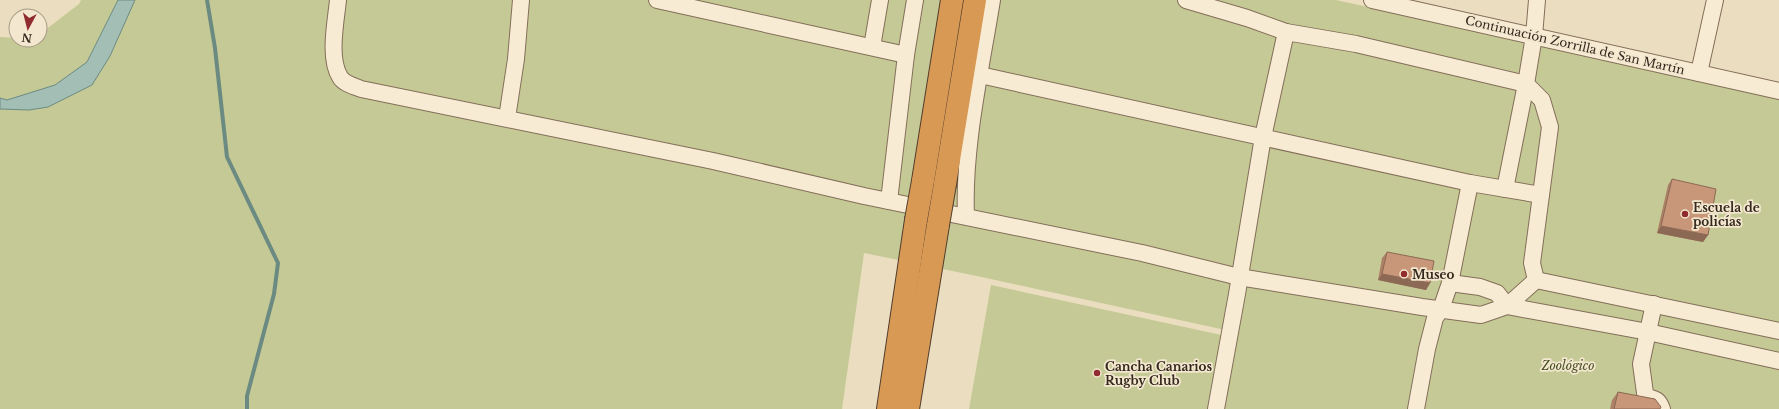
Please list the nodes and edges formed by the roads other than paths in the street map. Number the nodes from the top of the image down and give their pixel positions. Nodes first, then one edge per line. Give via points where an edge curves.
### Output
1 (338, 0) edge
2 (521, 0) edge
3 (656, 0) edge
4 (880, 0) edge
5 (915, 0) edge
6 (952, 0) edge
7 (974, 0) edge
8 (992, 0) edge
9 (1186, 0) edge
10 (1372, 0) edge
11 (1537, 0) edge
12 (1715, 0) edge
13 (1286, 32) junction
14 (1534, 36) junction
15 (872, 47) junction
16 (906, 55) junction
17 (1699, 73) junction
18 (980, 75) junction
19 (1526, 84) junction
20 (1779, 91) edge
21 (507, 118) junction
22 (1262, 137) junction
23 (1470, 182) junction
24 (1505, 189) junction
25 (1541, 195) junction
26 (889, 201) junction
27 (966, 216) junction
28 (1239, 277) junction
29 (1536, 280) junction
30 (1450, 283) junction
31 (1654, 304) junction
32 (1507, 306) junction
33 (1441, 309) junction
34 (1779, 331) edge
35 (1648, 332) junction
36 (1779, 361) edge
37 (888, 409) edge
38 (908, 409) edge
39 (1216, 409) edge
40 (1416, 409) edge
41 (1662, 409) edge

1 - 21 street via 335,66 340,78 348,84 361,89
2 - 21 street
3 - 15 street
4 - 15 street
5 - 16 street
6 - 37 highway, bridge
7 - 38 highway, bridge
8 - 18 street
9 - 13 street
10 - 14 street, Continuación Zorrilla de San Martín
11 - 14 street
12 - 17 street
13 - 19 street via 1356,44
13 - 22 street
14 - 17 street, Continuación Zorrilla de San Martín
14 - 19 street
15 - 16 street
16 - 26 street
17 - 20 street, Continuación Zorrilla de San Martín
18 - 22 street
18 - 27 street via 969,152
19 - 24 street
19 - 25 street via 1542,100 1550,127
21 - 26 street
22 - 23 street
22 - 28 street
23 - 24 street
23 - 30 street
24 - 25 street
25 - 29 street via 1532,263
26 - 27 street
27 - 28 street via 1150,254
28 - 33 street
28 - 39 street
29 - 31 street
29 - 32 street
30 - 32 street via 1480,287 1497,293
30 - 33 street
31 - 34 street
31 - 35 street
32 - 33 street via 1481,315
32 - 35 street
33 - 40 street via 1435,318 1427,349
35 - 36 street
35 - 41 street via 1641,364 1645,393 1647,397 1656,399

